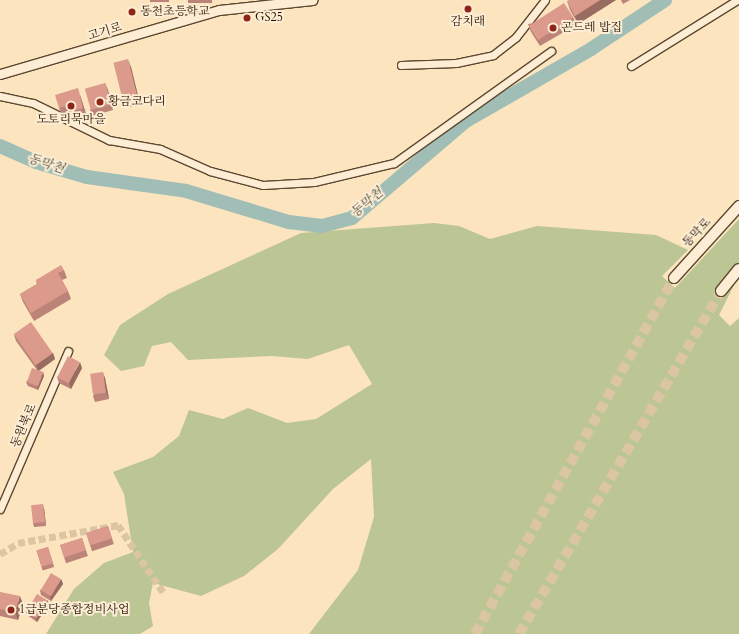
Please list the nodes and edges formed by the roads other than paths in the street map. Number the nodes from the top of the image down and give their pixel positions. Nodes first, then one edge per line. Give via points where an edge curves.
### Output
1 (312, 0) edge
2 (545, 0) edge
3 (737, 0) edge
4 (291, 1) edge
5 (550, 51) dead end
6 (401, 66) dead end
7 (631, 66) dead end
8 (0, 74) edge
9 (0, 96) edge
10 (739, 206) edge
11 (739, 269) edge
12 (674, 278) tunnel mouth
13 (721, 292) tunnel mouth
14 (68, 351) dead end
15 (0, 510) edge

1 - 4 street, 고기로
2 - 6 street via 516,37 493,55 456,63
3 - 7 street
4 - 8 street, 고기로 via 219,10
5 - 9 street via 394,162 314,182 263,185 210,171 160,149 109,140 33,103
10 - 12 main road, 동막로
11 - 13 main road
14 - 15 street, 동원북로

